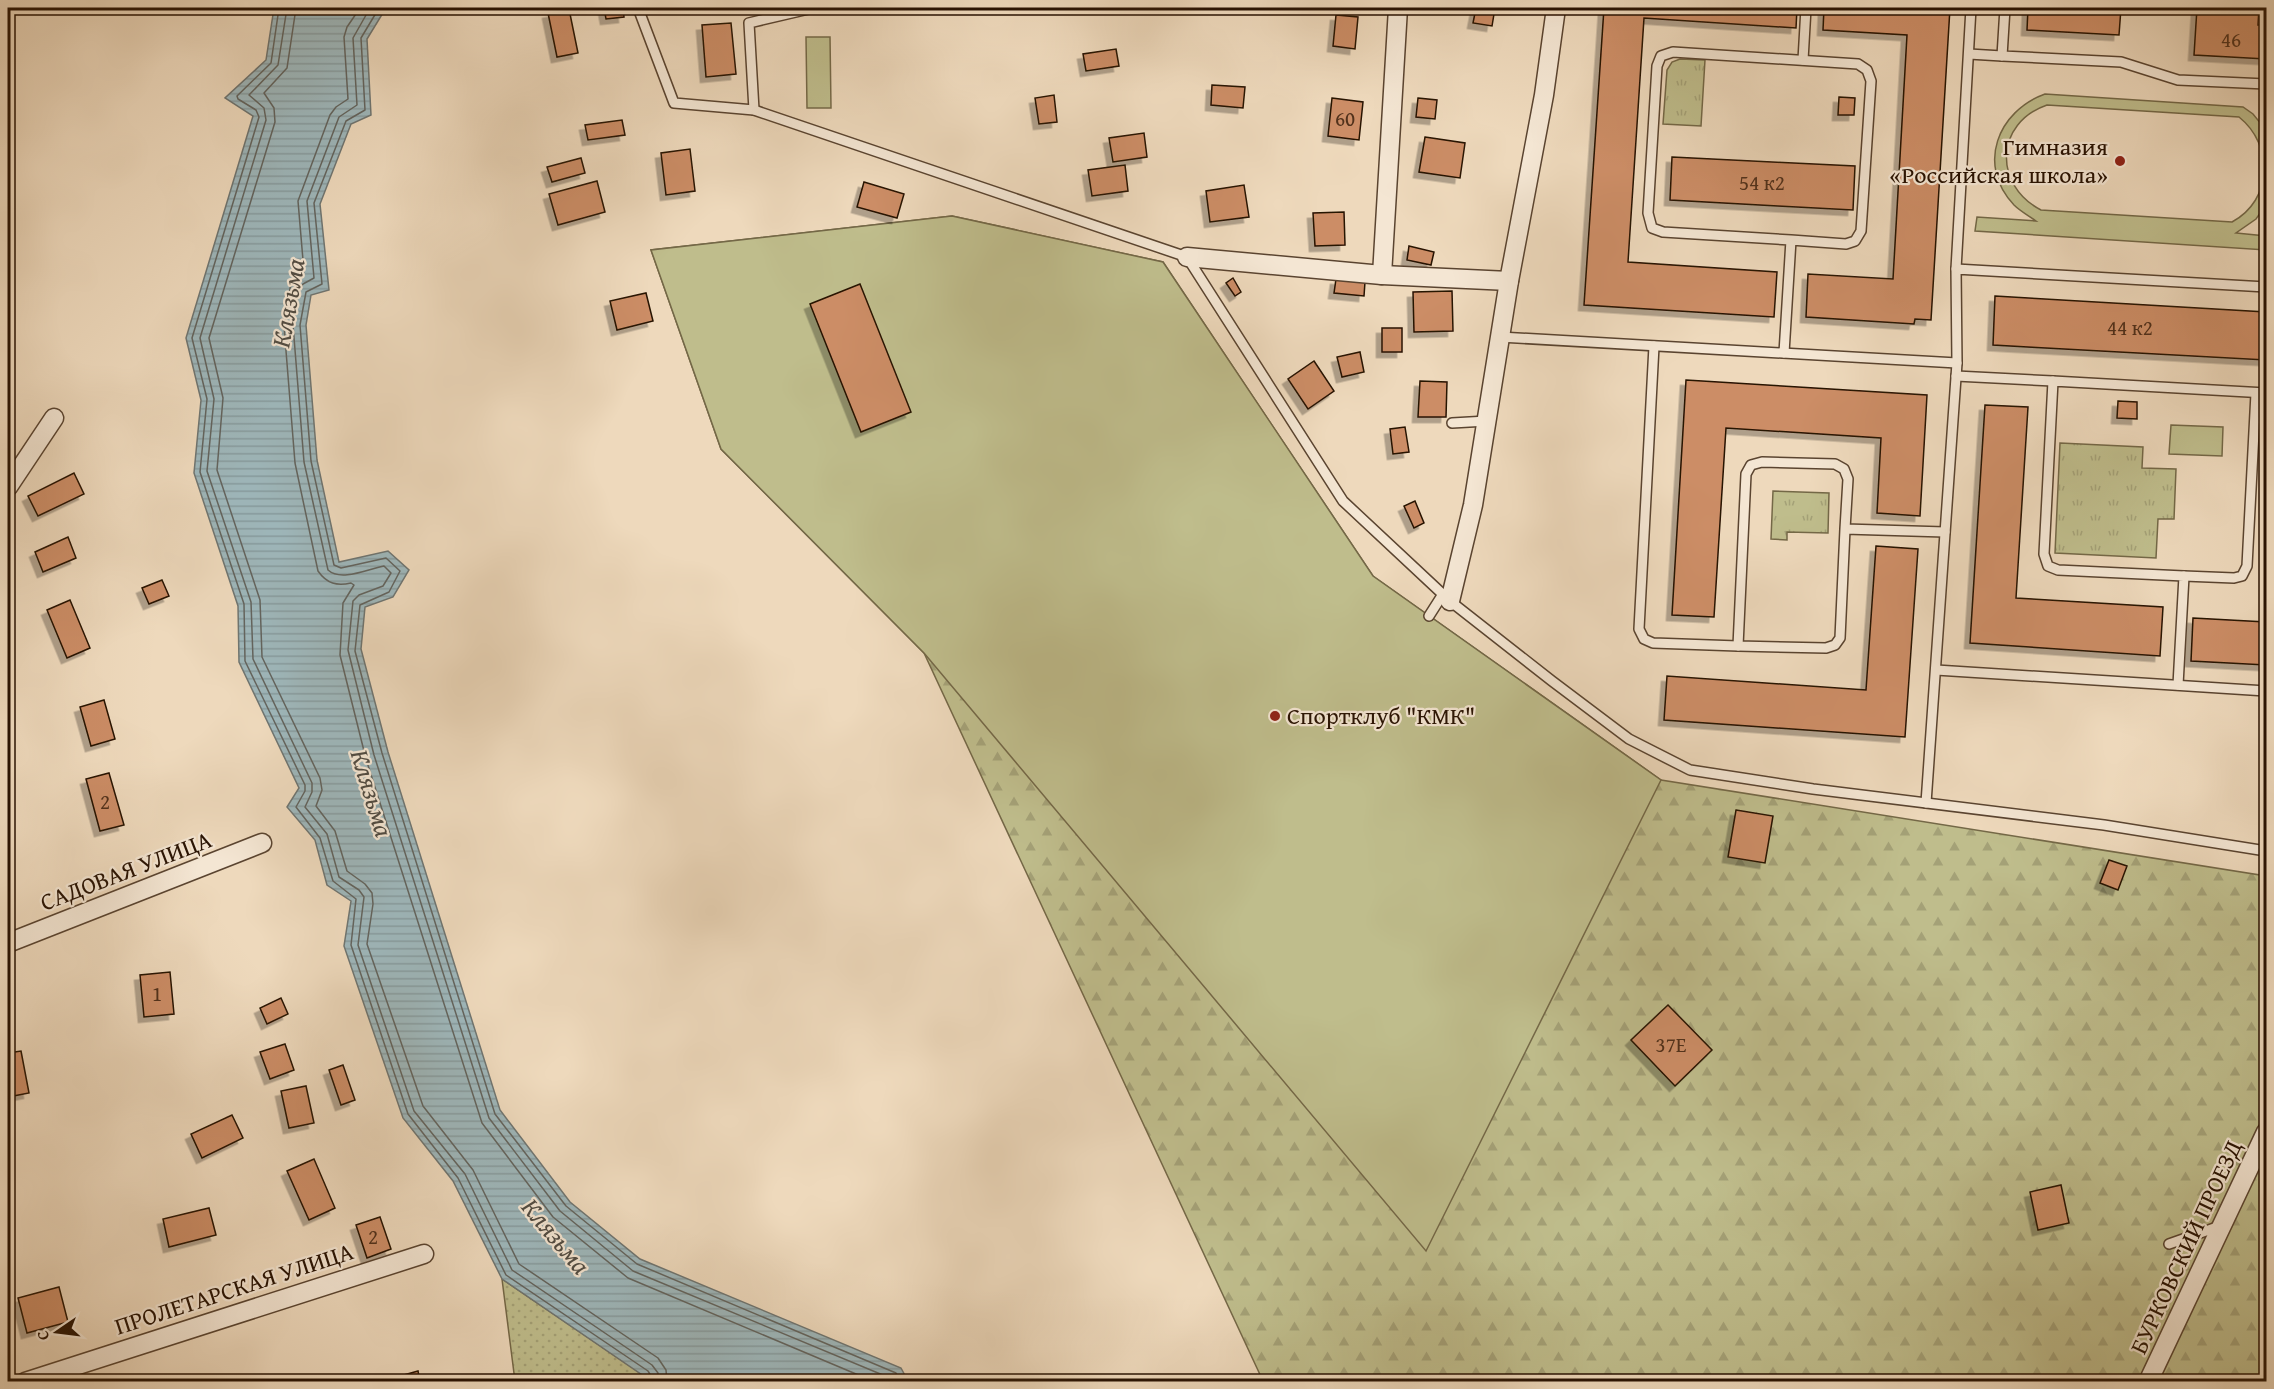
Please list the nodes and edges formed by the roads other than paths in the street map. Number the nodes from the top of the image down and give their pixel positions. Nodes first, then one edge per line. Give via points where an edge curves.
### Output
1 (638, 8) edge
2 (813, 8) edge
3 (1398, 8) edge
4 (1556, 8) edge
5 (1806, 8) edge
6 (1971, 8) edge
7 (2005, 8) edge
8 (1969, 54) junction
9 (2002, 56) junction
10 (1803, 60) junction
11 (2266, 84) edge
12 (754, 110) junction
13 (1791, 240) junction
14 (1187, 257) junction
15 (1956, 269) junction
16 (1382, 275) junction
17 (1509, 282) junction
18 (2266, 287) edge
19 (1500, 337) junction
20 (1654, 346) junction
21 (1784, 353) junction
22 (1957, 363) junction
23 (1956, 376) junction
24 (2054, 381) junction
25 (2256, 393) junction
26 (2266, 393) edge
27 (54, 418) dead end
28 (1487, 421) junction
29 (1452, 423) dead end
30 (8, 487) edge
31 (1845, 529) junction
32 (1945, 532) junction
33 (2184, 576) junction
34 (1446, 598) junction
35 (1429, 616) dead end
36 (1738, 646) junction
37 (1936, 670) junction
38 (2178, 685) junction
39 (2266, 691) edge
40 (1926, 803) junction
41 (262, 843) dead end
42 (2266, 851) edge
43 (8, 943) edge
44 (2266, 1132) edge
45 (2223, 1225) junction
46 (2169, 1244) dead end
47 (424, 1254) dead end
48 (25, 1382) edge
49 (2148, 1382) edge

1 - 12 lane via 674,103
2 - 12 lane via 749,23
3 - 16 street
4 - 17 street
5 - 10 lane
6 - 8 lane
7 - 9 lane
8 - 9 lane
8 - 15 lane
9 - 11 lane via 2121,62 2178,80
10 - 13 lane via 1858,64 1867,70 1871,81 1869,116 1861,231 1855,242
10 - 13 lane via 1673,52 1661,56 1653,120 1648,213 1652,228 1663,232
12 - 14 lane
13 - 21 lane
14 - 16 street
14 - 34 lane via 1343,501
15 - 18 lane
15 - 22 lane
16 - 17 street
17 - 19 street
19 - 20 lane
19 - 28 street
20 - 21 lane
20 - 36 lane via 1639,629 1644,639 1653,643
21 - 22 lane
22 - 23 lane
23 - 24 lane
23 - 32 lane
24 - 25 lane
24 - 33 lane via 2044,554 2048,566 2058,570
25 - 26 lane
25 - 33 lane via 2247,566 2242,576 2234,578
27 - 30 street
28 - 29 lane
28 - 34 street via 1473,505
31 - 32 lane
31 - 36 lane via 1840,638 1835,645
31 - 36 lane via 1848,479 1844,469 1835,464 1751,465 1746,474
32 - 37 lane
33 - 38 lane
34 - 35 lane
34 - 40 lane via 1629,739 1690,770
37 - 38 lane
37 - 40 lane
38 - 39 lane
40 - 42 lane via 2104,825
41 - 43 street, САДОВАЯ УЛИЦА
44 - 45 street, БУРКОВСКИЙ ПРОЕЗД
45 - 46 lane
45 - 49 street, БУРКОВСКИЙ ПРОЕЗД
47 - 48 street, ПРОЛЕТАРСКАЯ УЛИЦА

